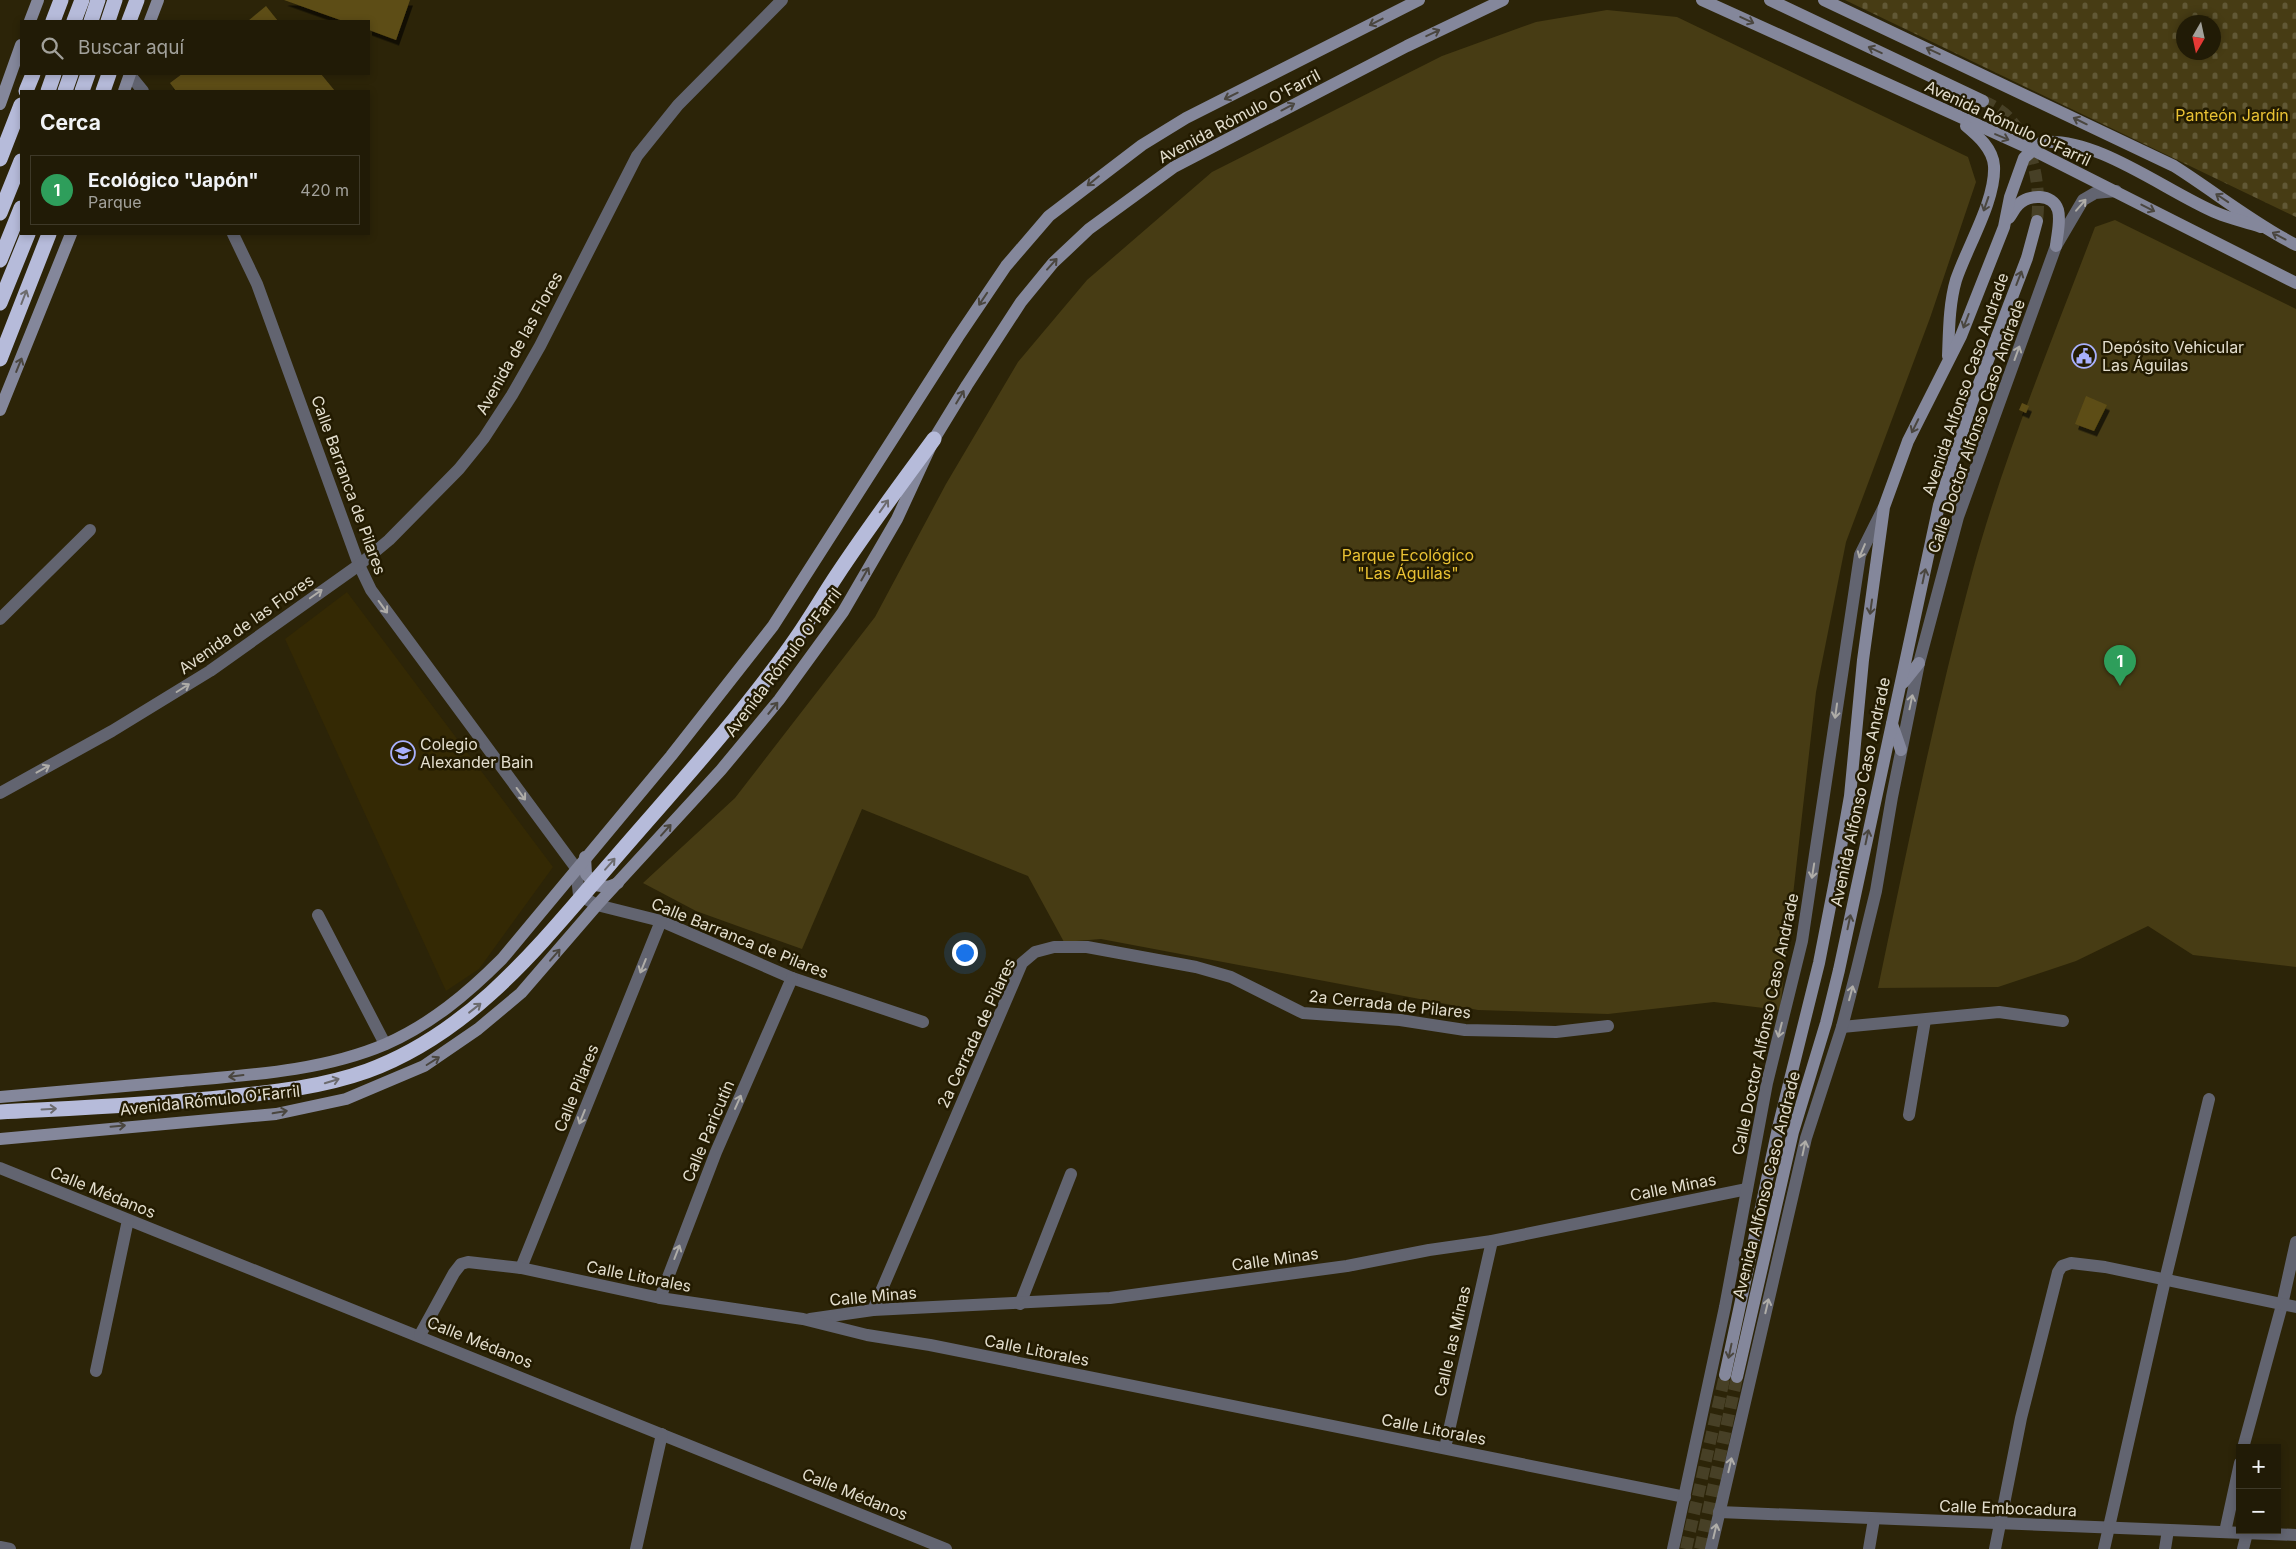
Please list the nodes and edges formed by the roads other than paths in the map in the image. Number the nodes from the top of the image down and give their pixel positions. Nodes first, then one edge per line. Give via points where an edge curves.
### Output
1 (38, 0) edge
2 (61, 0) edge
3 (82, 0) edge
4 (98, 0) edge
5 (116, 0) edge
6 (137, 0) edge
7 (158, 0) edge
8 (782, 0) edge
9 (1419, 0) edge
10 (1503, 0) edge
11 (1702, 0) edge
12 (1770, 0) edge
13 (1824, 0) edge
14 (30, 20) edge
15 (53, 20) edge
16 (74, 20) edge
17 (91, 20) edge
18 (108, 20) edge
19 (129, 20) edge
20 (150, 20) edge
21 (20, 48) edge
22 (33, 75) edge
23 (54, 75) edge
24 (71, 75) edge
25 (88, 75) edge
26 (109, 75) edge
27 (130, 75) edge
28 (131, 75) edge
29 (26, 90) edge
30 (48, 90) edge
31 (65, 90) edge
32 (82, 90) edge
33 (103, 90) edge
34 (124, 90) edge
35 (142, 90) edge
36 (1983, 101) tunnel mouth
37 (0, 104) edge
38 (20, 108) edge
39 (1957, 118) junction
40 (2033, 150) junction
41 (0, 159) edge
42 (20, 163) edge
43 (2116, 191) junction
44 (20, 210) edge
45 (0, 213) edge
46 (2037, 221) tunnel mouth
47 (2004, 227) junction
48 (2261, 227) junction
49 (28, 235) edge
50 (49, 235) edge
51 (71, 235) edge
52 (233, 235) edge
53 (2296, 245) edge
54 (2056, 246) junction
55 (0, 260) edge
56 (2296, 283) edge
57 (0, 302) edge
58 (1948, 358) junction
59 (0, 359) edge
60 (0, 410) edge
61 (934, 439) junction
62 (1884, 507) junction
63 (90, 530) dead end
64 (359, 565) junction
65 (0, 619) edge
66 (1919, 663) junction
67 (1900, 687) junction
68 (1892, 724) junction
69 (1901, 750) junction
70 (0, 792) edge
71 (585, 857) junction
72 (576, 868) junction
73 (618, 883) junction
74 (597, 905) junction
75 (318, 915) dead end
76 (661, 921) junction
77 (792, 978) junction
78 (1925, 1020) junction
79 (2064, 1021) dead end
80 (923, 1022) dead end
81 (1608, 1026) dead end
82 (1842, 1027) junction
83 (385, 1044) junction
84 (0, 1097) edge
85 (2209, 1098) dead end
86 (0, 1112) edge
87 (1909, 1115) dead end
88 (0, 1139) edge
89 (0, 1168) edge
90 (1071, 1174) dead end
91 (1747, 1188) junction
92 (128, 1220) junction
93 (1492, 1241) junction
94 (2296, 1242) edge
95 (521, 1268) junction
96 (2165, 1280) junction
97 (660, 1298) junction
98 (1020, 1304) junction
99 (2282, 1305) junction
100 (2296, 1307) edge
101 (873, 1310) junction
102 (802, 1320) junction
103 (420, 1335) junction
104 (96, 1371) dead end
105 (662, 1434) junction
106 (2244, 1444) edge
107 (1445, 1448) junction
108 (2236, 1481) edge
109 (1685, 1497) junction
110 (1719, 1512) junction
111 (1874, 1519) junction
112 (2001, 1524) junction
113 (2109, 1528) junction
114 (2168, 1530) junction
115 (2225, 1532) junction
116 (2236, 1533) edge
117 (2246, 1534) edge
118 (2271, 1534) edge
119 (2296, 1535) edge
120 (0, 1547) edge
121 (10, 1549) edge
122 (636, 1549) edge
123 (946, 1549) edge
124 (1673, 1549) edge
125 (1711, 1549) edge
126 (1869, 1549) edge
127 (1996, 1549) edge
128 (2104, 1549) edge
129 (2165, 1549) edge
130 (2243, 1549) edge

1 - 14 main road
2 - 15 highway
3 - 16 highway
4 - 17 highway
5 - 18 highway
6 - 19 highway
7 - 20 main road
8 - 64 street, Avenida de las Flores via 678,105 637,156 540,346 484,438 459,469 390,540
9 -> 71 main road, Avenida Rómulo O'Farril via 1186,118 1135,150 1050,216 1006,266 958,337 773,626 671,756
61 -> 10 main road, Avenida Rómulo O'Farril via 1021,302 1053,263 1089,229 1174,167
11 -> 39 main road, Avenida Rómulo O'Farril
36 -> 12 main road
48 -> 13 main road, Avenida Rómulo O'Farril via 2174,166
21 - 37 main road
22 - 29 highway
23 - 30 highway
24 - 31 highway
25 - 32 highway
26 - 33 highway
27 - 34 main road
28 - 35 street
38 - 41 highway
39 -> 40 main road, Avenida Rómulo O'Farril
39 -> 58 main road via 1979,137 1989,150 1994,166 1992,187 1956,280 1949,318
40 - 43 main road, Avenida Rómulo O'Farril
40 - 47 main road via 2024,158
40 - 48 main road via 2042,142 2058,140 2077,144 2218,213
42 - 45 highway
54 -> 43 street, Calle Doctor Alfonso Caso Andrade via 2083,200 2095,193
43 -> 56 main road, Avenida Rómulo O'Farril
44 - 55 highway
67 -> 46 main road, Avenida Alfonso Caso Andrade via 1939,505 1969,411 2027,258
47 - 54 main road via 2018,204 2029,198 2045,198 2058,208
47 -> 58 main road, Avenida Alfonso Caso Andrade via 1961,336
53 -> 48 main road, Avenida Rómulo O'Farril
49 - 57 highway
59 -> 50 highway
60 -> 51 main road
52 - 64 street, Calle Barranca de Pilares via 257,284
66 -> 54 street, Calle Doctor Alfonso Caso Andrade via 1958,517
58 -> 62 main road, Avenida Alfonso Caso Andrade via 1908,441
73 -> 61 main road, Avenida Rómulo O'Farril via 746,740 843,612 897,519
86 -> 61 highway via 181,1102 281,1092 323,1084 412,1051 483,1002 578,901 748,702 790,647 886,502
62 -> 68 main road, Avenida Alfonso Caso Andrade via 1863,660 1850,796 1836,881 1778,1128 1731,1376 1793,1132 1837,979
62 -> 91 street, Calle Doctor Alfonso Caso Andrade via 1860,555 1802,941 1767,1083
63 - 65 street
70 -> 64 street, Avenida de las Flores via 112,731 210,671
64 -> 72 street, Calle Barranca de Pilares via 371,590
66 - 67 main road
69 -> 66 street, Calle Doctor Alfonso Caso Andrade
67 - 68 main road, Avenida Alfonso Caso Andrade
68 - 69 main road
82 -> 69 street, Calle Doctor Alfonso Caso Andrade via 1876,890
71 - 72 main road, Avenida Rómulo O'Farril
71 - 73 main road via 586,874 595,885 602,887
72 - 74 street, Calle Barranca de Pilares via 579,895
72 - 83 main road, Avenida Rómulo O'Farril via 502,959 471,990 441,1013
73 - 74 main road, Avenida Rómulo O'Farril
74 - 76 street, Calle Barranca de Pilares
88 -> 74 main road, Avenida Rómulo O'Farril via 276,1114 346,1099 424,1066 478,1029 521,993
75 - 83 street
76 - 77 street, Calle Barranca de Pilares
76 -> 95 street, Calle Pilares
77 - 80 street, Calle Barranca de Pilares
97 -> 77 street, Calle Paricutín via 716,1152
78 - 79 street via 2000,1012
78 - 82 street
78 - 87 street
81 - 101 street, 2a Cerrada de Pilares via 1556,1032 1465,1030 1400,1020 1303,1013 1231,977 1196,967 1087,948 1054,947 1036,952 1022,963
110 -> 82 street, Calle Doctor Alfonso Caso Andrade via 1806,1138
83 -> 84 main road, Avenida Rómulo O'Farril via 302,1068
85 - 96 street
89 - 92 street, Calle Médanos
90 - 98 street
91 - 93 street, Calle Minas
91 - 109 street, Calle Doctor Alfonso Caso Andrade
92 - 103 street, Calle Médanos
92 - 104 street
93 - 98 street, Calle Minas via 1347,1266 1110,1298
93 - 107 street, Calle las Minas
94 - 99 street
95 - 97 street, Calle Litorales
95 - 103 street, Calle Litorales via 461,1264
96 - 99 street
96 - 112 street via 2105,1267 2071,1263 2062,1266 2021,1418
96 - 113 street
97 - 102 street, Calle Litorales
98 - 101 street, Calle Minas
99 - 100 street
99 - 106 street
101 - 102 street, Calle Minas
102 - 107 street, Calle Litorales
103 - 105 street, Calle Médanos
105 - 122 street
105 - 123 street, Calle Médanos
107 - 109 street, Calle Litorales
108 - 115 street
109 - 124 street, Calle Doctor Alfonso Caso Andrade
110 - 111 street, Calle Embocadura
125 -> 110 street, Calle Doctor Alfonso Caso Andrade
111 - 112 street, Calle Embocadura
111 - 126 street
112 - 113 street, Calle Embocadura
112 - 127 street
113 - 114 street, Calle Embocadura
113 - 128 street
114 - 115 street, Calle Embocadura
114 - 129 street
115 - 116 street, Calle Embocadura
117 - 130 street
118 - 119 street, Calle Embocadura
120 - 121 street

